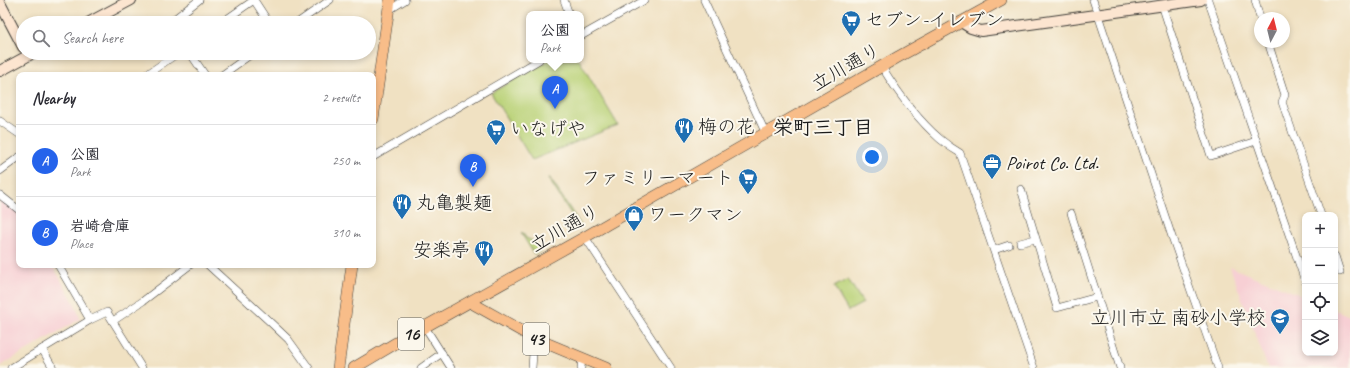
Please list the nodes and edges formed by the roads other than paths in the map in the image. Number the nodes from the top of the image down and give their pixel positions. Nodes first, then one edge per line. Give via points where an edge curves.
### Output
1 (131, 0) edge
2 (199, 0) edge
3 (254, 0) edge
4 (330, 0) edge
5 (405, 0) edge
6 (564, 0) edge
7 (645, 0) edge
8 (704, 0) edge
9 (1001, 0) edge
10 (1093, 0) edge
11 (1201, 0) edge
12 (1208, 0) edge
13 (1255, 0) edge
14 (0, 3) edge
15 (390, 5) edge
16 (1162, 5) junction
17 (568, 11) edge
18 (1258, 12) edge
19 (1098, 15) junction
20 (101, 16) edge
21 (178, 16) edge
22 (231, 16) edge
23 (264, 16) edge
24 (307, 16) edge
25 (961, 22) junction
26 (16, 32) edge
27 (584, 34) edge
28 (1270, 48) edge
29 (16, 60) edge
30 (163, 60) edge
31 (195, 60) edge
32 (243, 60) edge
33 (535, 63) edge
34 (882, 67) junction
35 (0, 71) edge
36 (149, 72) edge
37 (203, 72) edge
38 (226, 72) edge
39 (376, 99) edge
40 (0, 121) edge
41 (16, 132) edge
42 (766, 134) junction
43 (1256, 141) junction
44 (376, 155) edge
45 (16, 159) edge
46 (0, 171) edge
47 (1021, 189) dead end
48 (0, 195) edge
49 (16, 208) edge
50 (1320, 212) edge
51 (1071, 213) dead end
52 (585, 237) junction
53 (1035, 239) junction
54 (1020, 243) dead end
55 (1009, 245) dead end
56 (994, 250) junction
57 (1338, 266) edge
58 (60, 268) edge
59 (186, 268) edge
60 (211, 268) edge
61 (352, 268) edge
62 (1302, 272) edge
63 (1340, 272) dead end
64 (1097, 297) junction
65 (470, 302) junction
66 (90, 320) junction
67 (113, 321) junction
68 (425, 327) junction
69 (534, 338) junction
70 (42, 349) junction
71 (442, 353) junction
72 (581, 363) edge
73 (11, 368) edge
74 (53, 368) edge
75 (142, 368) edge
76 (309, 368) edge
77 (338, 368) edge
78 (354, 368) edge
79 (421, 368) edge
80 (451, 368) edge
81 (532, 368) edge
82 (606, 368) edge
83 (670, 368) edge
84 (1034, 368) edge
85 (1120, 368) edge
86 (1218, 368) edge

1 - 20 street
2 - 21 street
3 - 22 street
3 - 23 street
4 - 24 street
5 - 15 street
6 - 17 street
7 - 27 street
8 - 42 street
9 - 25 main road, 立川通り / 16
10 - 19 street
11 - 16 street
12 - 43 street
13 - 18 street
14 - 26 street
15 - 39 main road
16 - 19 street
16 - 43 street via 1211,156
19 - 25 street via 981,31
19 - 86 street
25 - 34 main road, 立川通り / 16
28 - 50 street via 1285,95 1282,102
29 - 35 street
30 - 36 street
31 - 37 street
32 - 38 street
33 - 44 street
34 - 42 main road, 立川通り / 16
34 - 56 street via 916,114 940,139 960,153
40 - 41 street
42 - 52 main road, 立川通り / 16
43 - 62 street
45 - 46 street
47 - 53 street
48 - 49 street
51 - 64 street
52 - 65 main road, 立川通り / 16
52 - 83 street
53 - 54 street
53 - 64 street via 1057,308
55 - 56 street
56 - 84 street
57 - 63 street
58 - 66 street
59 - 67 street
60 - 76 street via 288,339
61 - 77 main road
64 - 85 street
65 - 68 main road, 立川通り / 16
65 - 69 main road, 43
66 - 67 street via 107,312
66 - 70 street
67 - 75 street
68 - 71 street
68 - 78 main road, 立川通り / 16
69 - 72 main road, 43
69 - 81 street
70 - 73 street
70 - 74 street
71 - 79 street
71 - 80 street
72 - 82 main road, 43

